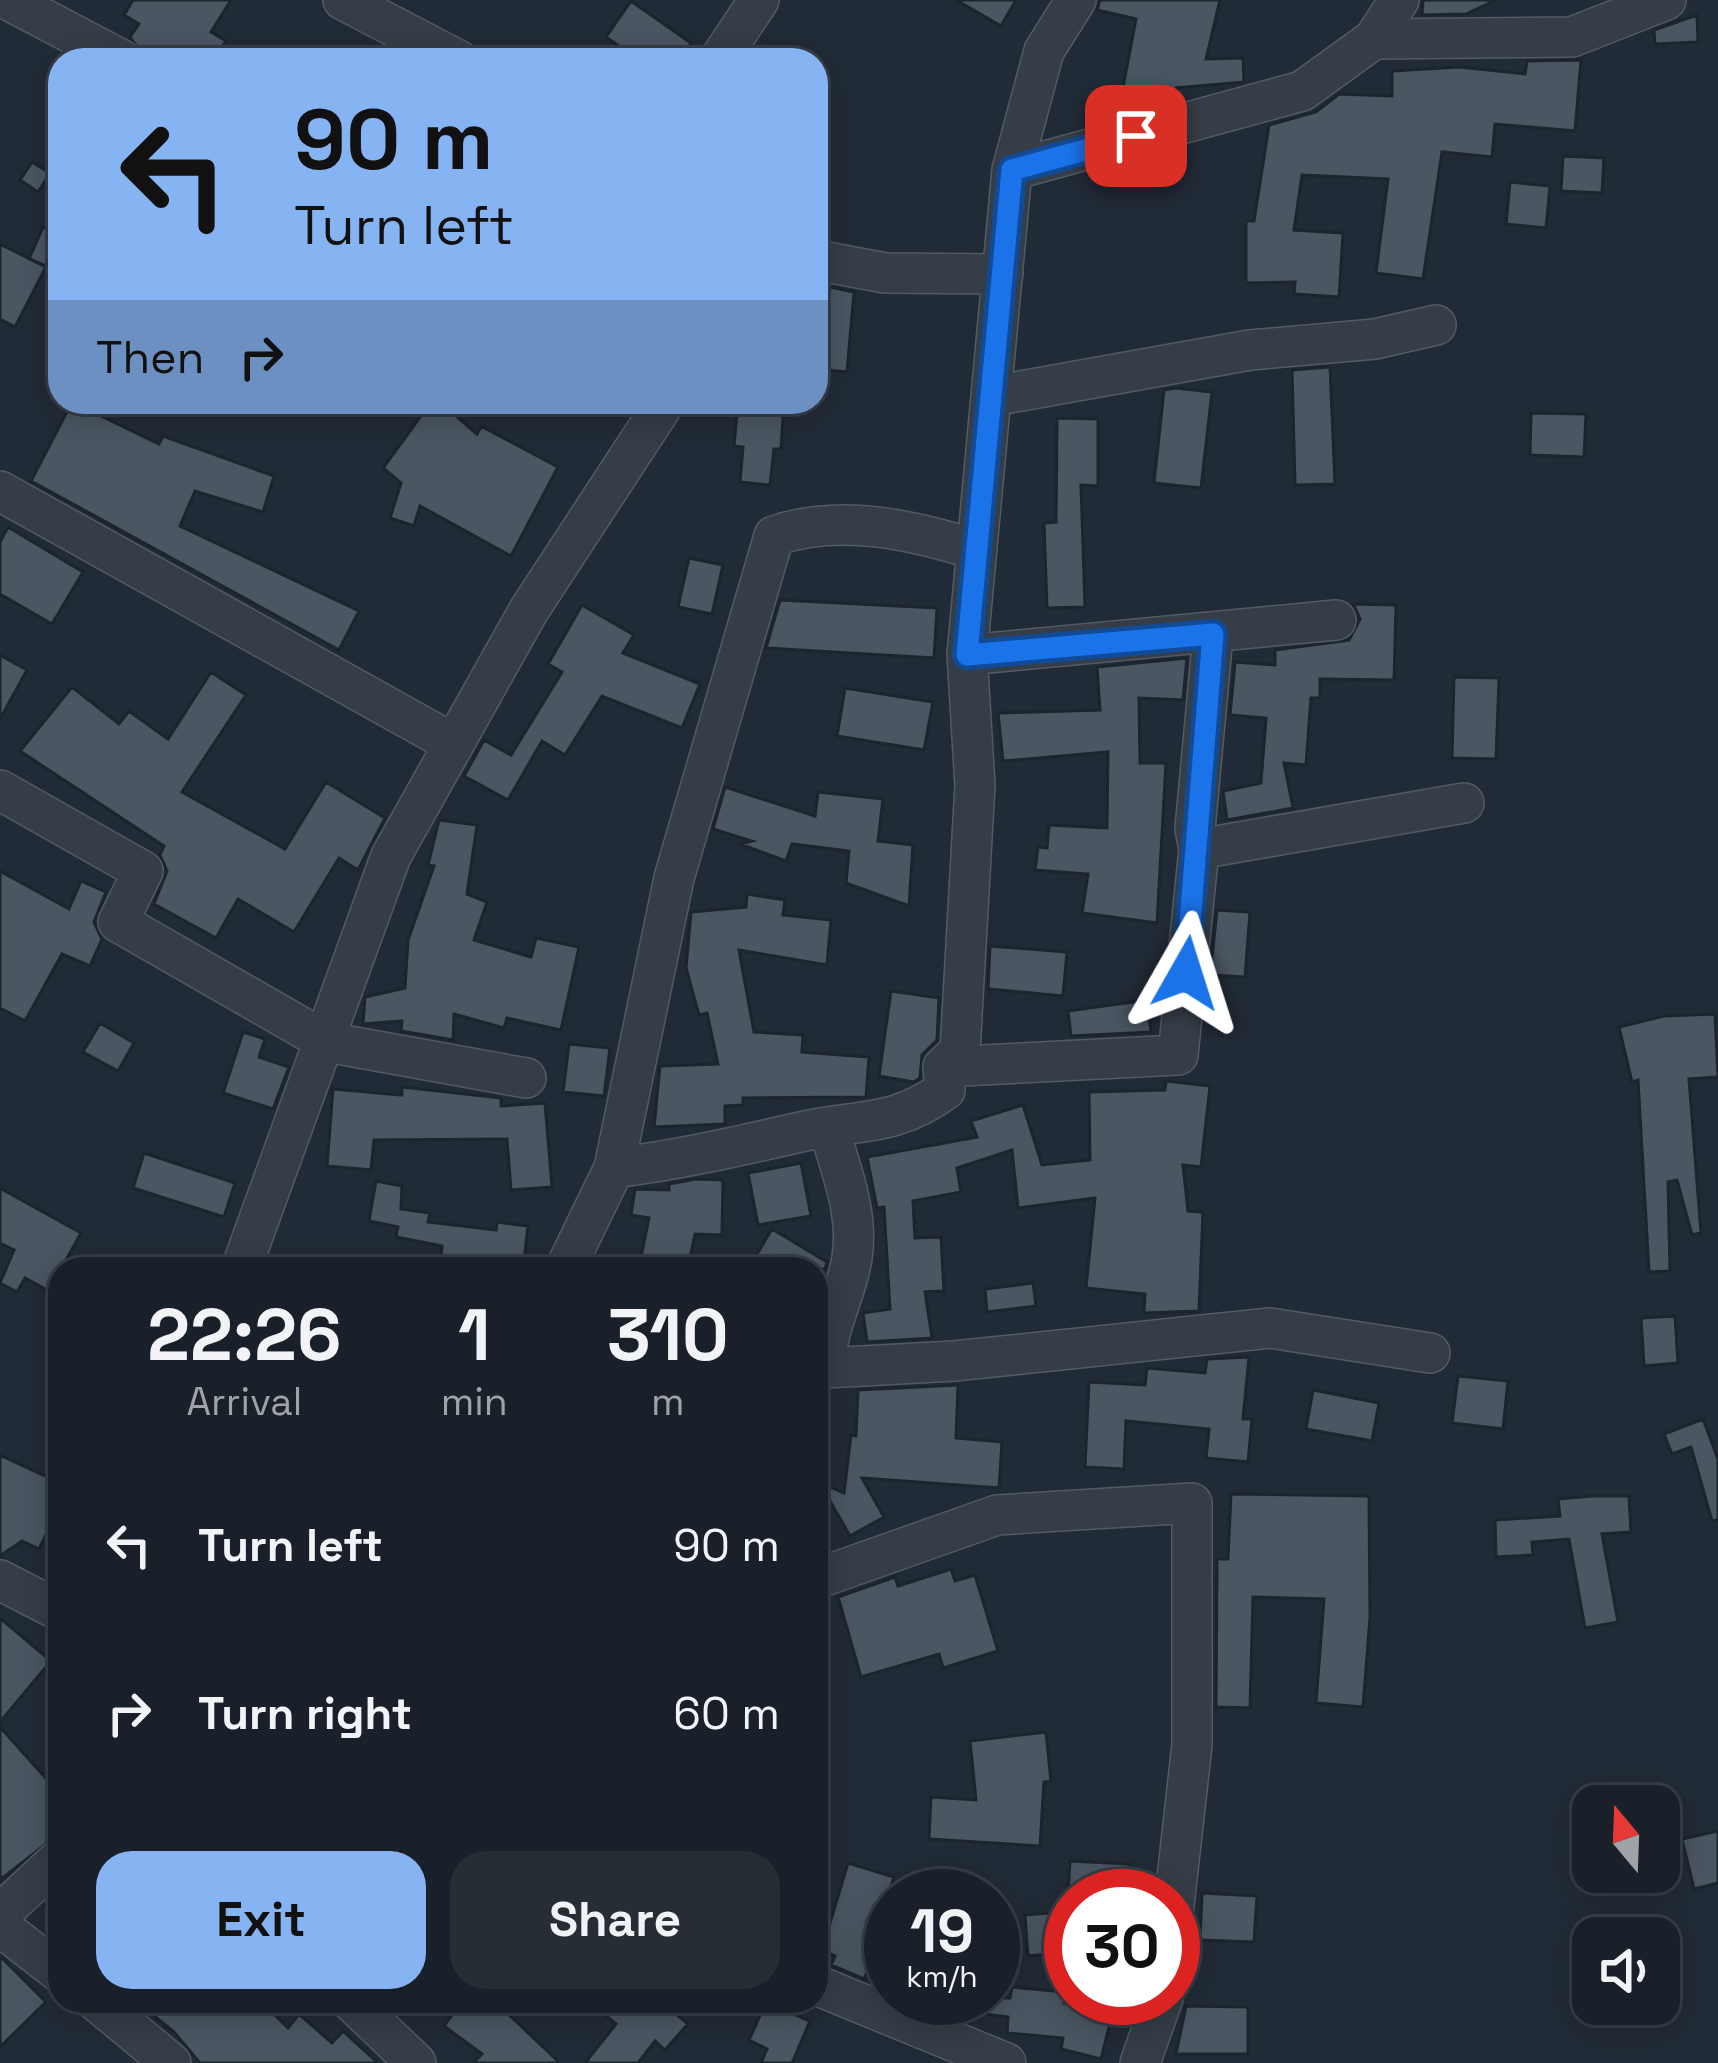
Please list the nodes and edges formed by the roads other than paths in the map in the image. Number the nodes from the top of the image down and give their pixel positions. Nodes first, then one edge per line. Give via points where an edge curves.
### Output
1 (8, 0) edge
2 (343, 0) edge
3 (759, 0) edge
4 (1076, 0) edge
5 (1399, 0) edge
6 (1666, 0) edge
7 (1374, 38) junction
8 (99, 48) edge
9 (435, 48) edge
10 (727, 48) edge
11 (1012, 170) junction
12 (828, 262) edge
13 (1004, 274) junction
14 (1436, 325) dead end
15 (993, 396) junction
16 (656, 414) edge
17 (0, 490) edge
18 (977, 550) junction
19 (1336, 620) dead end
20 (1213, 634) junction
21 (967, 655) junction
22 (454, 744) junction
23 (0, 790) edge
24 (1464, 803) dead end
25 (1199, 849) junction
26 (327, 1042) junction
27 (943, 1067) junction
28 (526, 1078) dead end
29 (829, 1128) junction
30 (614, 1168) junction
31 (246, 1257) edge
32 (571, 1257) edge
33 (828, 1331) edge
34 (1430, 1353) dead end
35 (828, 1368) edge
36 (828, 1575) edge
37 (0, 1580) edge
38 (48, 1605) edge
39 (48, 1869) edge
40 (1178, 1869) edge
41 (0, 1915) edge
42 (0, 1926) edge
43 (48, 1964) edge
44 (828, 1990) edge
45 (111, 2013) edge
46 (364, 2013) edge
47 (1153, 2025) edge
48 (171, 2063) edge
49 (416, 2063) edge
50 (1006, 2063) edge
51 (1140, 2063) edge

1 - 8 street
2 - 9 street
3 - 10 street
4 - 11 street via 1044,51
5 - 7 street
6 - 7 street via 1572,37
7 - 11 street via 1302,91
11 - 13 street
12 - 13 street via 885,273
13 - 15 street
14 - 15 street
15 - 18 street
16 - 22 street
17 - 22 street
18 - 21 street
18 - 30 street via 911,530 831,526 774,536 674,878
19 - 20 street
20 - 21 street
20 - 25 street
21 - 27 street via 975,784 960,1051
22 - 26 street via 392,856
23 - 26 street via 143,871 118,922
24 - 25 street
25 - 27 street via 1178,1055
26 - 28 street
26 - 31 street
27 - 29 street via 945,1090 912,1114
29 - 30 street via 714,1156
29 - 33 street via 855,1221 852,1262
30 - 32 street
34 - 35 street via 1270,1328
36 - 40 street via 997,1515 1192,1503 1192,1744
37 - 38 street
39 - 41 street
42 - 43 street
44 - 50 street
45 - 48 street
46 - 49 street
47 - 51 street

